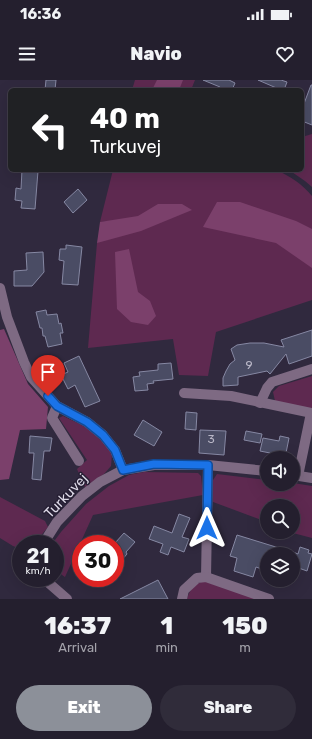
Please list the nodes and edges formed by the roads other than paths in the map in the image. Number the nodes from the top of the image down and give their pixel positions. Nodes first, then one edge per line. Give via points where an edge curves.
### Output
1 (0, 288) edge
2 (312, 369) edge
3 (184, 393) dead end
4 (260, 403) junction
5 (57, 406) junction
6 (312, 413) edge
7 (300, 460) edge
8 (79, 461) dead end
9 (208, 465) junction
10 (123, 470) junction
11 (260, 470) edge
12 (300, 476) edge
13 (312, 478) edge
14 (49, 535) edge
15 (206, 577) junction
16 (53, 587) edge
17 (67, 599) edge
18 (182, 599) edge
19 (270, 599) edge

1 - 5 street via 7,317 31,377
2 - 4 street via 272,382 262,395
3 - 4 street via 231,396
4 - 6 street
5 - 8 street via 52,418
5 - 10 street via 87,422 103,435 115,450
6 - 7 street
9 - 10 street, Turkuvej via 154,464
9 - 11 street, Turkuvej
9 - 15 street
10 - 14 street, Turkuvej via 100,482 82,496
12 - 13 street
15 - 18 street via 197,578 184,590
15 - 19 street
16 - 17 street

